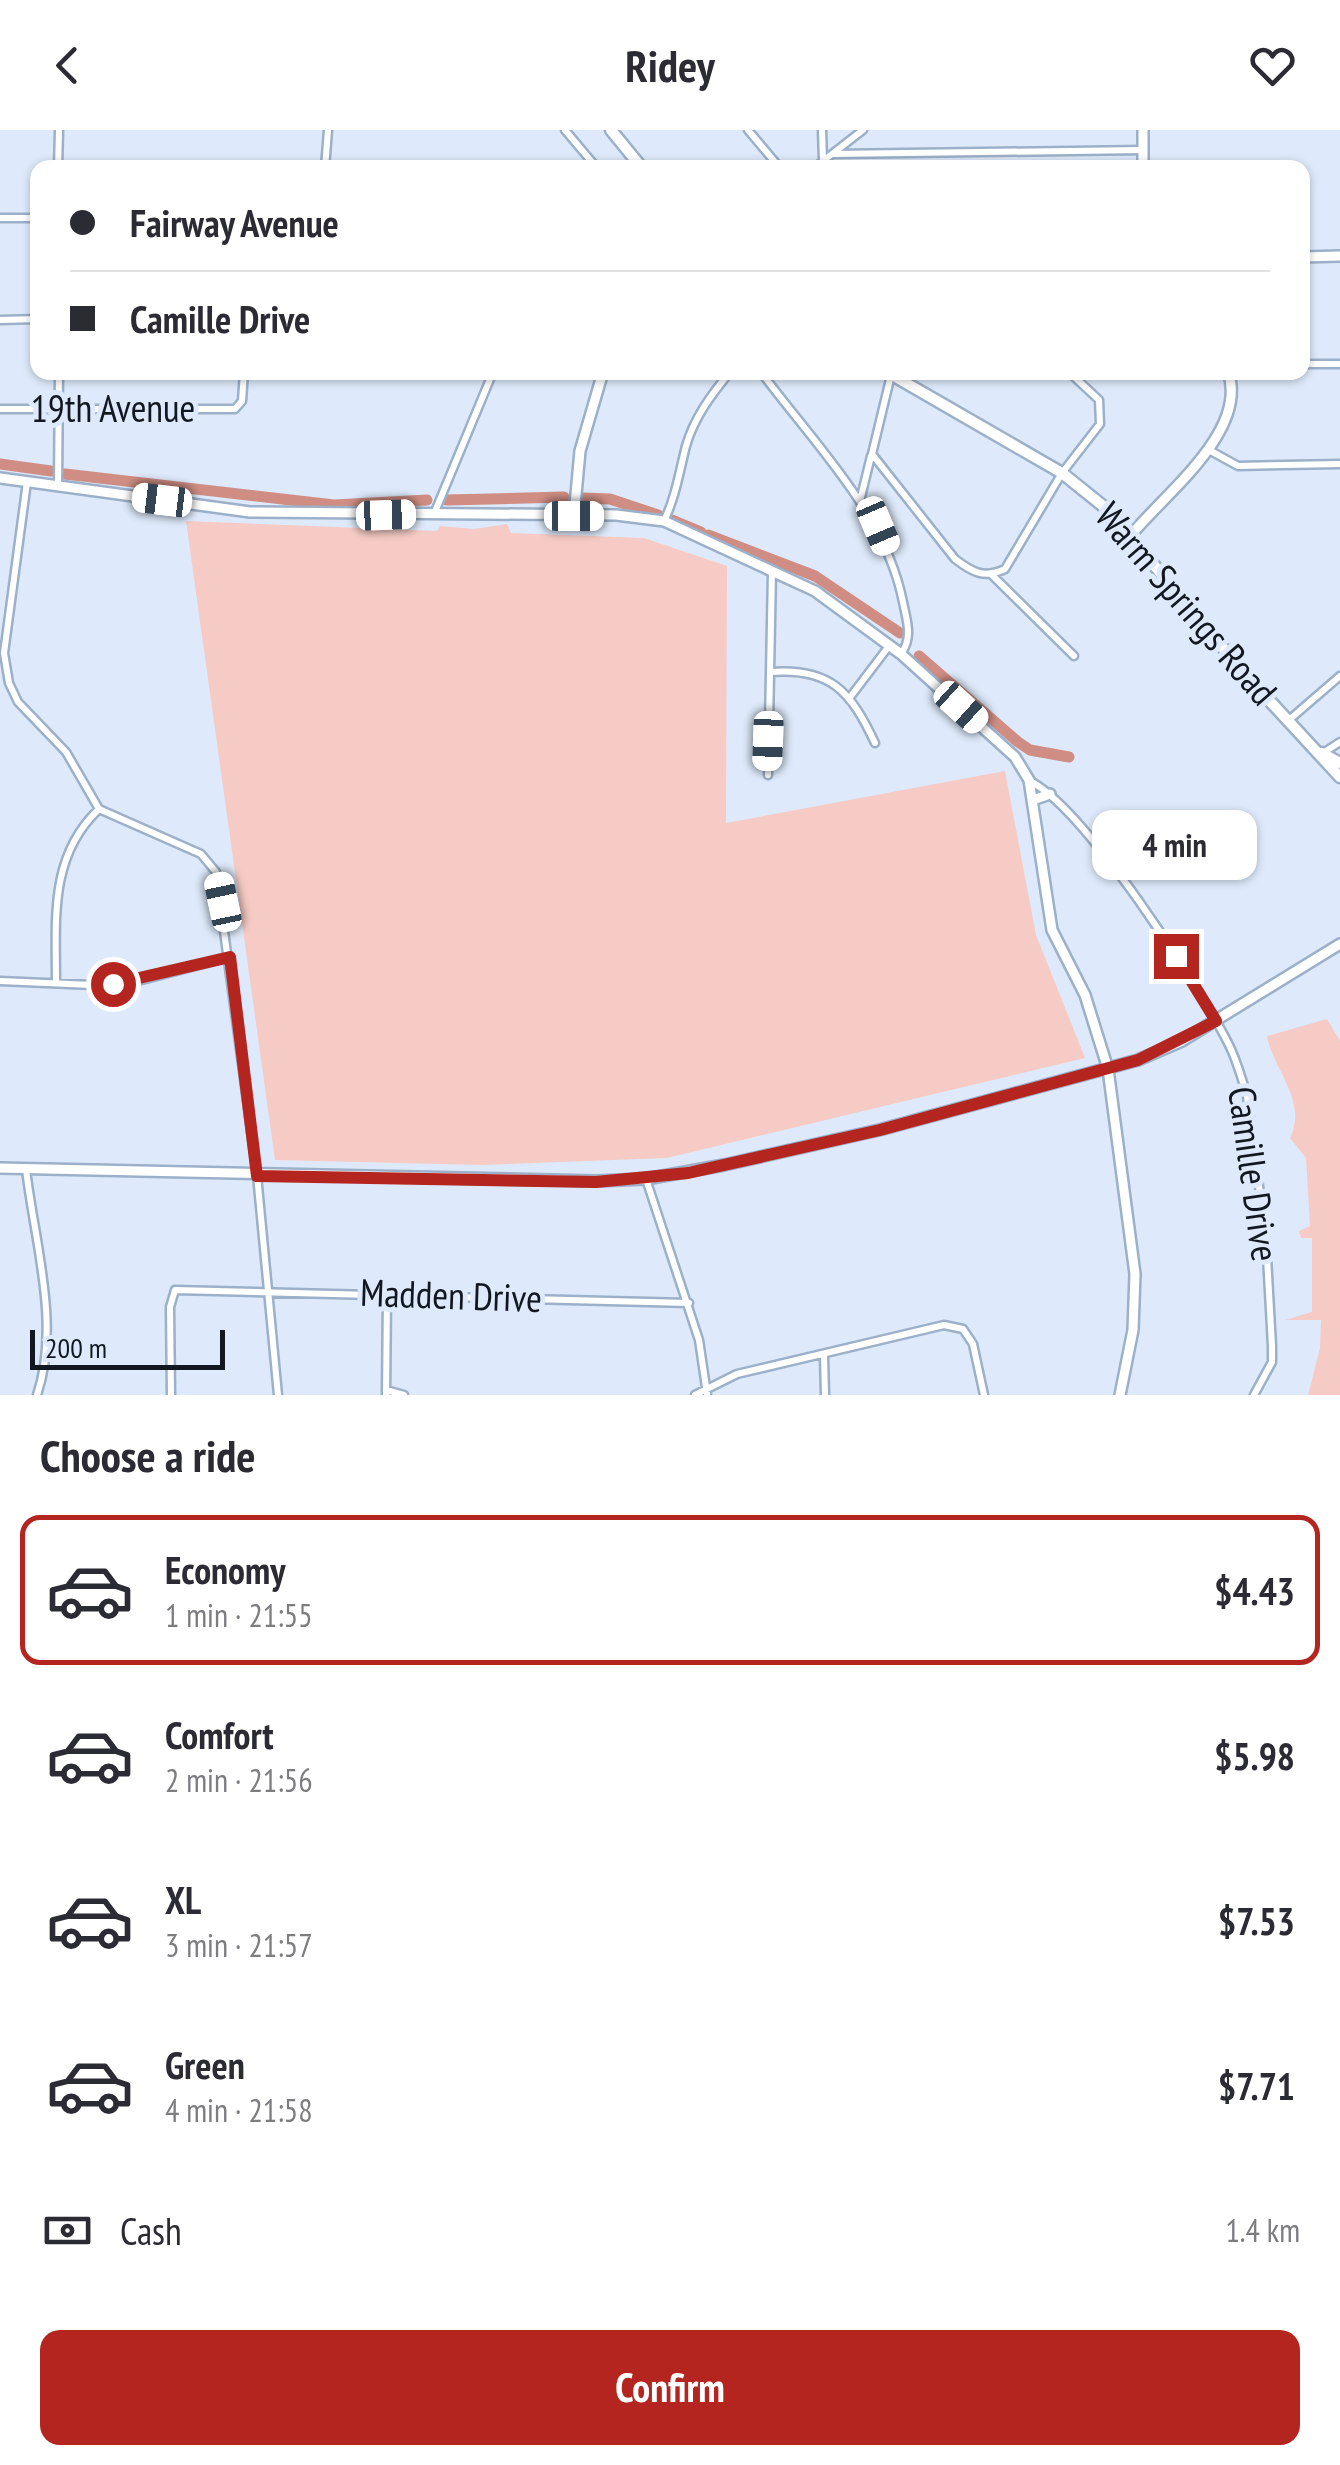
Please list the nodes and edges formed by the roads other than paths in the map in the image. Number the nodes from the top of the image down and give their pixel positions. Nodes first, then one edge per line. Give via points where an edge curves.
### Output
1 (59, 130) edge
2 (328, 130) edge
3 (565, 130) edge
4 (611, 130) edge
5 (748, 130) edge
6 (822, 130) edge
7 (864, 130) edge
8 (1144, 130) edge
9 (1144, 150) junction
10 (834, 154) junction
11 (58, 160) edge
12 (326, 160) edge
13 (590, 160) edge
14 (635, 160) edge
15 (773, 160) edge
16 (823, 160) edge
17 (825, 160) edge
18 (1143, 160) edge
19 (0, 218) edge
20 (30, 218) edge
21 (1340, 256) edge
22 (1310, 257) edge
23 (0, 320) edge
24 (30, 320) edge
25 (1310, 364) edge
26 (1340, 364) edge
27 (59, 380) edge
28 (243, 380) edge
29 (491, 380) edge
30 (598, 380) edge
31 (724, 380) edge
32 (767, 380) edge
33 (888, 380) edge
34 (899, 380) edge
35 (1080, 380) edge
36 (1229, 380) edge
37 (58, 408) junction
38 (0, 409) edge
39 (1208, 450) junction
40 (872, 454) junction
41 (1340, 464) edge
42 (1062, 473) junction
43 (0, 478) edge
44 (27, 482) junction
45 (58, 486) junction
46 (860, 501) junction
47 (434, 514) junction
48 (574, 516) junction
49 (664, 521) junction
50 (1132, 534) junction
51 (772, 571) junction
52 (992, 575) junction
53 (889, 646) junction
54 (901, 654) junction
55 (1074, 656) dead end
56 (770, 672) junction
57 (1340, 676) edge
58 (850, 696) junction
59 (1288, 721) junction
60 (1340, 742) edge
61 (875, 743) dead end
62 (1322, 753) junction
63 (1340, 762) edge
64 (768, 775) dead end
65 (1340, 777) edge
66 (1029, 780) junction
67 (1050, 794) junction
68 (1032, 800) junction
69 (99, 810) junction
70 (1340, 944) edge
71 (230, 957) junction
72 (0, 981) edge
73 (56, 983) junction
74 (1216, 1021) junction
75 (1108, 1069) junction
76 (0, 1168) edge
77 (26, 1169) junction
78 (257, 1176) junction
79 (646, 1179) junction
80 (270, 1293) junction
81 (386, 1295) junction
82 (689, 1303) junction
83 (824, 1355) junction
84 (386, 1392) edge
85 (706, 1393) edge
86 (37, 1395) edge
87 (171, 1395) edge
88 (278, 1395) edge
89 (404, 1395) edge
90 (696, 1395) edge
91 (825, 1395) edge
92 (984, 1395) edge
93 (1120, 1395) edge
94 (1254, 1395) edge

1 - 11 street
2 - 12 street
3 - 13 street
4 - 14 main road
5 - 15 street
6 - 16 street
7 - 10 street
8 - 9 street
9 - 10 street
9 - 18 street
10 - 17 street
19 - 20 street
21 - 22 street
23 - 24 street
25 - 26 street
27 - 37 street
28 - 37 street, 19th Avenue via 235,409
29 - 47 street
30 - 48 street via 580,451
31 - 49 street via 697,419
32 - 46 street
33 - 40 street
34 - 42 main road, Warm Springs Road
35 - 42 street via 1102,412 1100,424
36 - 39 street via 1228,422
37 - 38 street, 19th Avenue
37 - 45 street
39 - 41 street via 1238,466
39 - 50 street
40 - 46 street
40 - 52 street via 955,558 972,572
42 - 50 main road, Warm Springs Road
42 - 52 street via 1005,569
43 - 44 street
44 - 45 street
44 - 69 street via 5,668 18,702 66,752
45 - 47 street via 250,512
46 - 54 street via 896,570 910,635
47 - 48 street
48 - 49 street
49 - 51 street
50 - 59 main road, Warm Springs Road
51 - 53 street via 815,590
51 - 56 street
52 - 55 street
53 - 54 street
53 - 58 street
54 - 66 street via 1015,757
56 - 58 street via 826,679
56 - 64 street
57 - 59 street
58 - 61 street
59 - 62 main road, Warm Springs Road
60 - 62 street
62 - 63 main road, Warm Springs Road
62 - 65 main road, Warm Springs Road
66 - 67 street, Camille Drive
66 - 68 street
67 - 68 street
67 - 74 street, Camille Drive via 1150,918
68 - 75 street via 1052,930 1084,995
69 - 71 street via 201,854 216,872
69 - 73 street via 63,860
70 - 74 street
71 - 73 street via 134,982
71 - 78 street
72 - 73 street
74 - 75 street via 1158,1053
74 - 94 street, Camille Drive via 1248,1096 1266,1239 1272,1362
75 - 79 street via 880,1130
75 - 93 street via 1135,1274
76 - 77 street
77 - 78 street
77 - 86 street via 46,1326
78 - 79 street
78 - 80 street
79 - 82 street
80 - 81 street, Madden Drive
80 - 87 street, Madden Drive via 175,1290
80 - 88 street
81 - 82 street, Madden Drive
81 - 84 street
82 - 85 street
83 - 85 street via 737,1374
83 - 91 street
83 - 92 street via 944,1324 963,1329 973,1344
84 - 89 street
85 - 90 street

